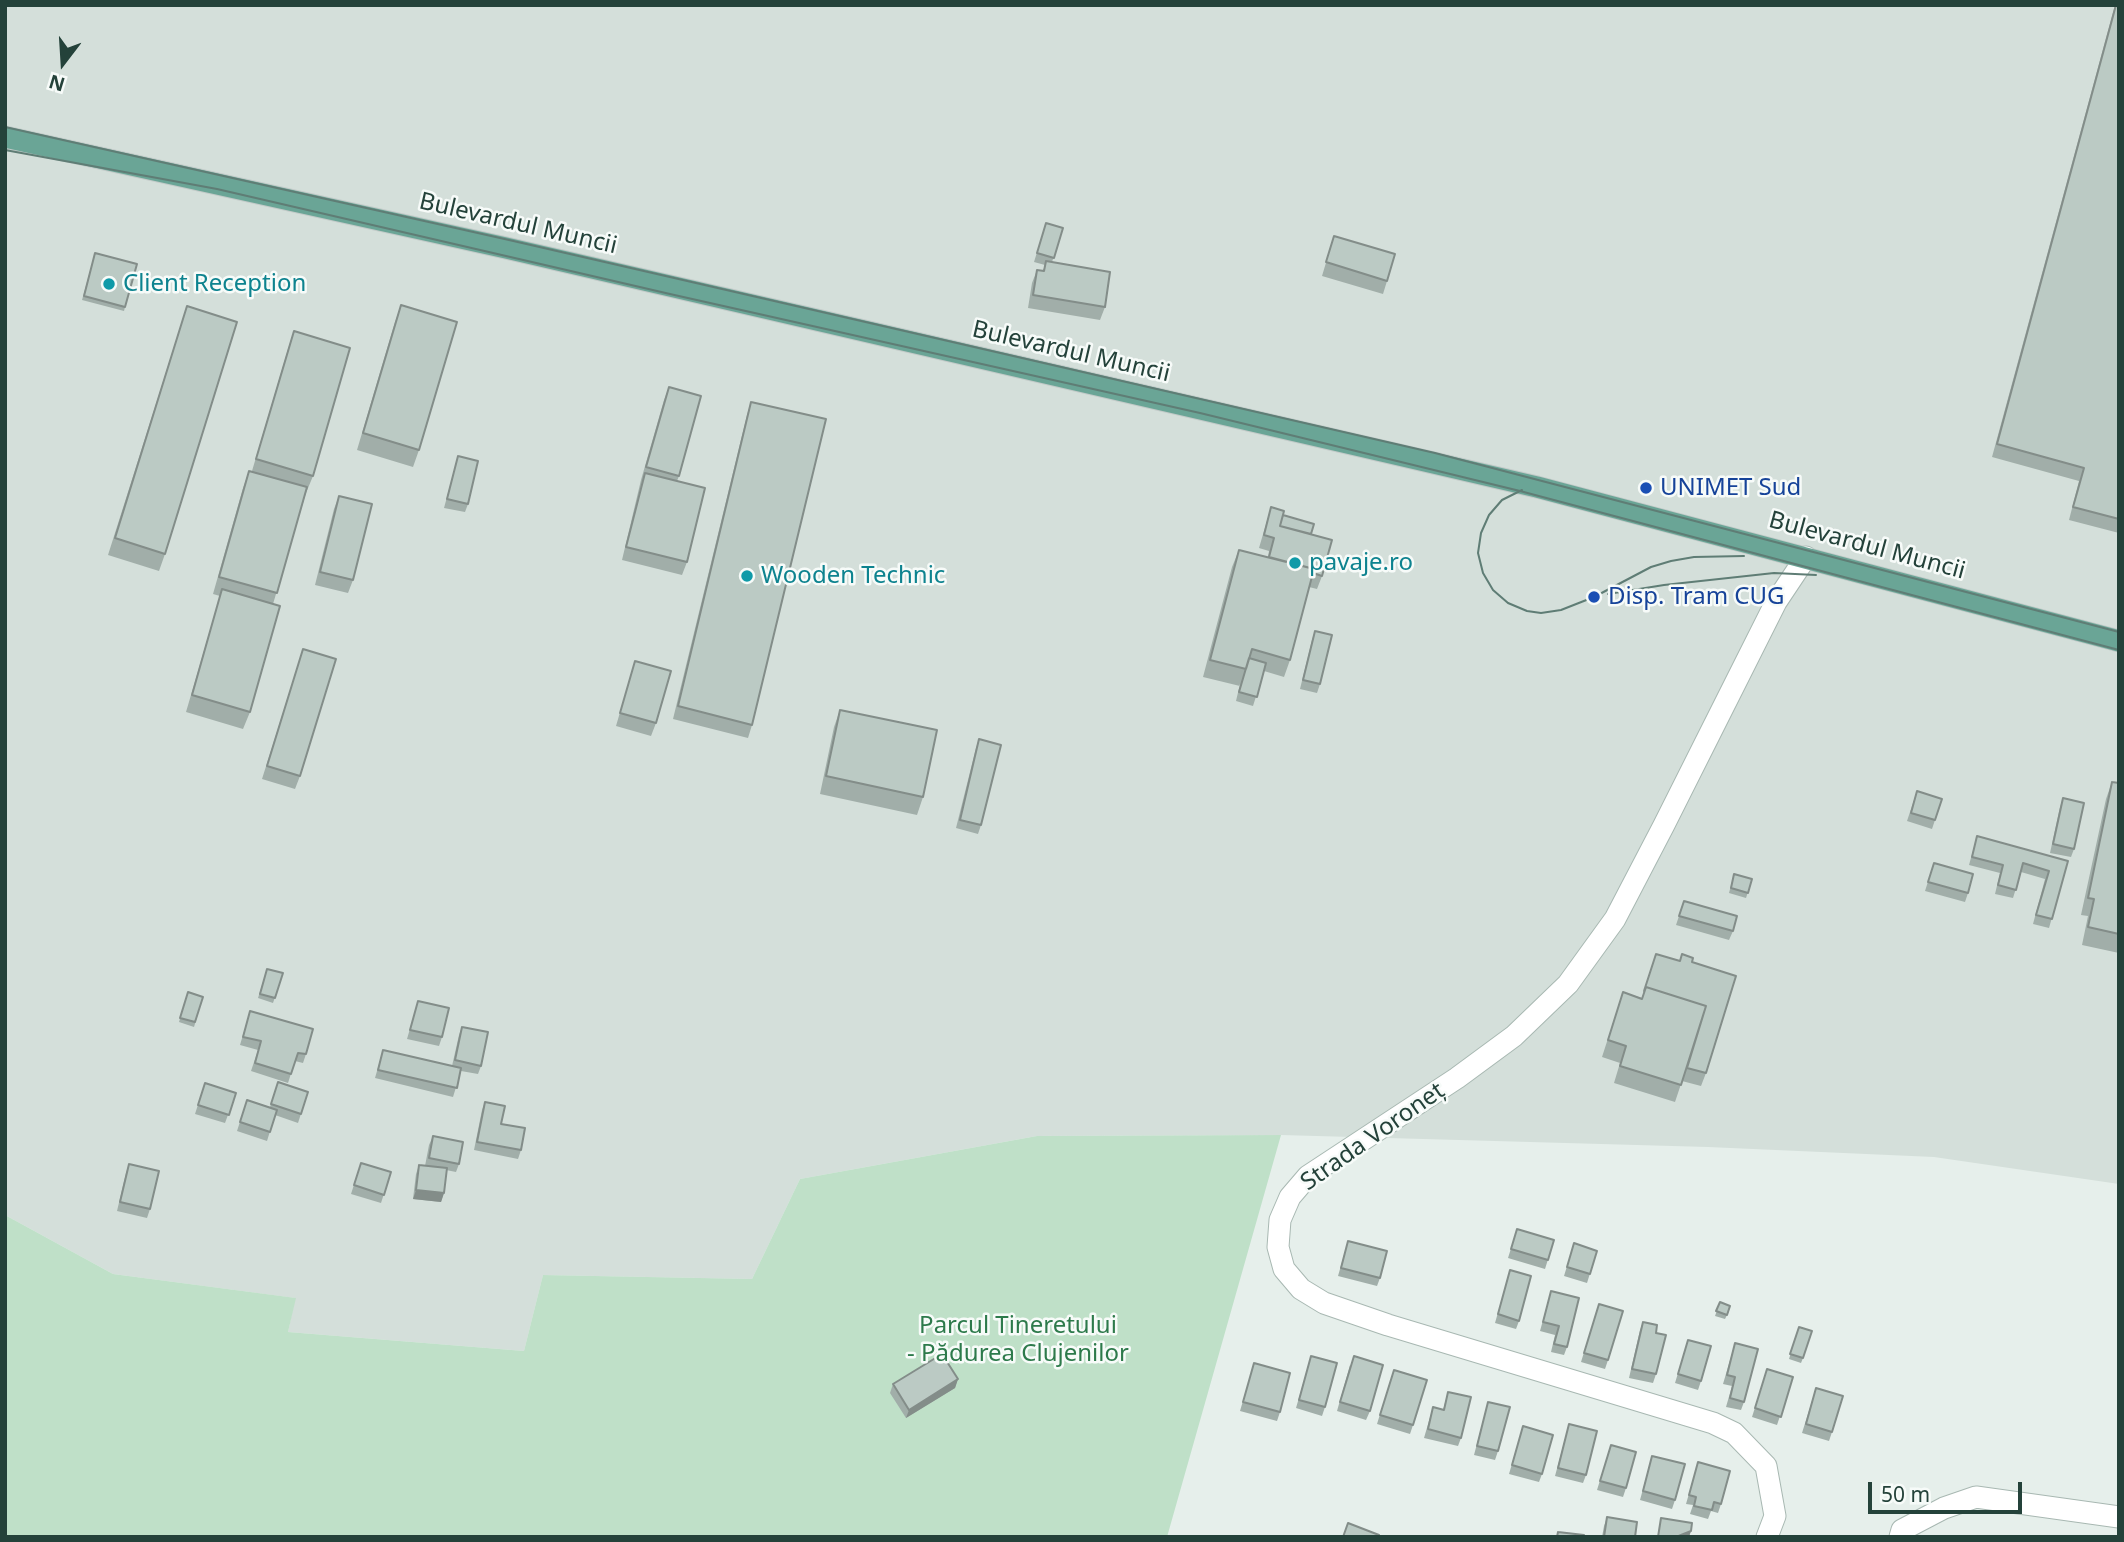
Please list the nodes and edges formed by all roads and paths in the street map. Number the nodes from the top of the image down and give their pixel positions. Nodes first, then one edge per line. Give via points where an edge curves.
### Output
1 (5, 137) edge
2 (1806, 557) junction
3 (2119, 641) edge
4 (2119, 1517) edge
5 (1767, 1537) edge
6 (1900, 1537) edge

1 - 2 main road, Bulevardul Muncii via 506,247 1431,462
2 - 3 main road, Bulevardul Muncii
2 - 5 street, Strada Voroneț via 1776,602 1615,919 1568,984 1514,1036 1308,1177 1284,1208 1278,1247 1284,1269 1301,1289 1324,1303 1734,1433 1766,1466 1775,1516
4 - 6 street via 1976,1497 1902,1530

